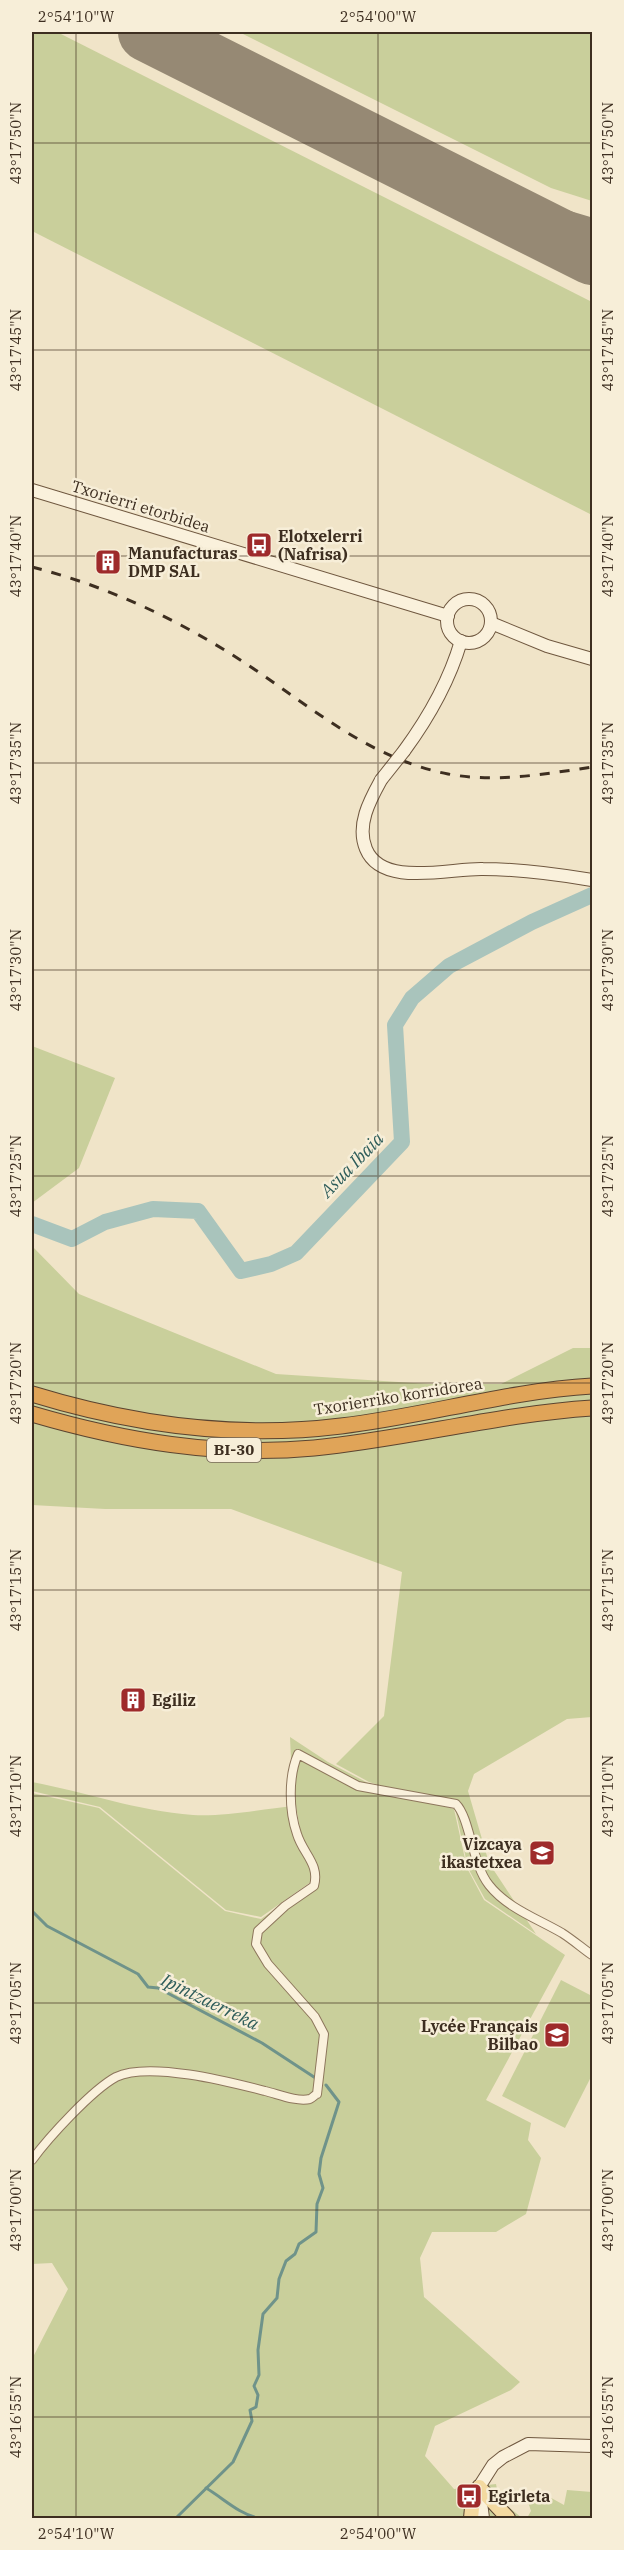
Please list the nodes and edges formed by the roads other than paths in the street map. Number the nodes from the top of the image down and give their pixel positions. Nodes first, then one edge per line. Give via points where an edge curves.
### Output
1 (32, 490) edge
2 (448, 616) junction
3 (491, 623) junction
4 (461, 641) junction
5 (592, 659) edge
6 (592, 880) edge
7 (592, 1386) edge
8 (32, 1394) edge
9 (592, 1408) edge
10 (32, 1414) edge
11 (592, 1955) edge
12 (32, 2160) edge
13 (592, 2446) edge
14 (479, 2487) junction
15 (471, 2518) edge
16 (483, 2518) edge
17 (508, 2518) edge

1 - 2 street, Txorierri etorbidea
2 - 3 street via 456,603 470,599 483,604
2 - 4 street via 452,633
3 - 4 street via 480,639
3 - 5 street
4 - 6 street, bridge via 428,718 381,780 368,806 362,837 370,857 382,868 405,873 504,869
7 - 8 highway, Txorierriko korridorea / BI-30 via 522,1393 362,1423 279,1431 214,1430 137,1421
9 - 10 highway, BI-30 via 358,1443 271,1450 200,1449 138,1441
11 - 12 street via 516,1908 489,1885 456,1804 358,1786 298,1754 291,1793 297,1836 317,1876 314,1886 258,1930 256,1944 268,1964 315,2017 324,2034 317,2094 310,2099 293,2098 207,2077 166,2072 117,2077 94,2094
13 - 14 street via 528,2444 493,2465
14 - 15 main road via 473,2498
14 - 16 street
14 - 17 main road

